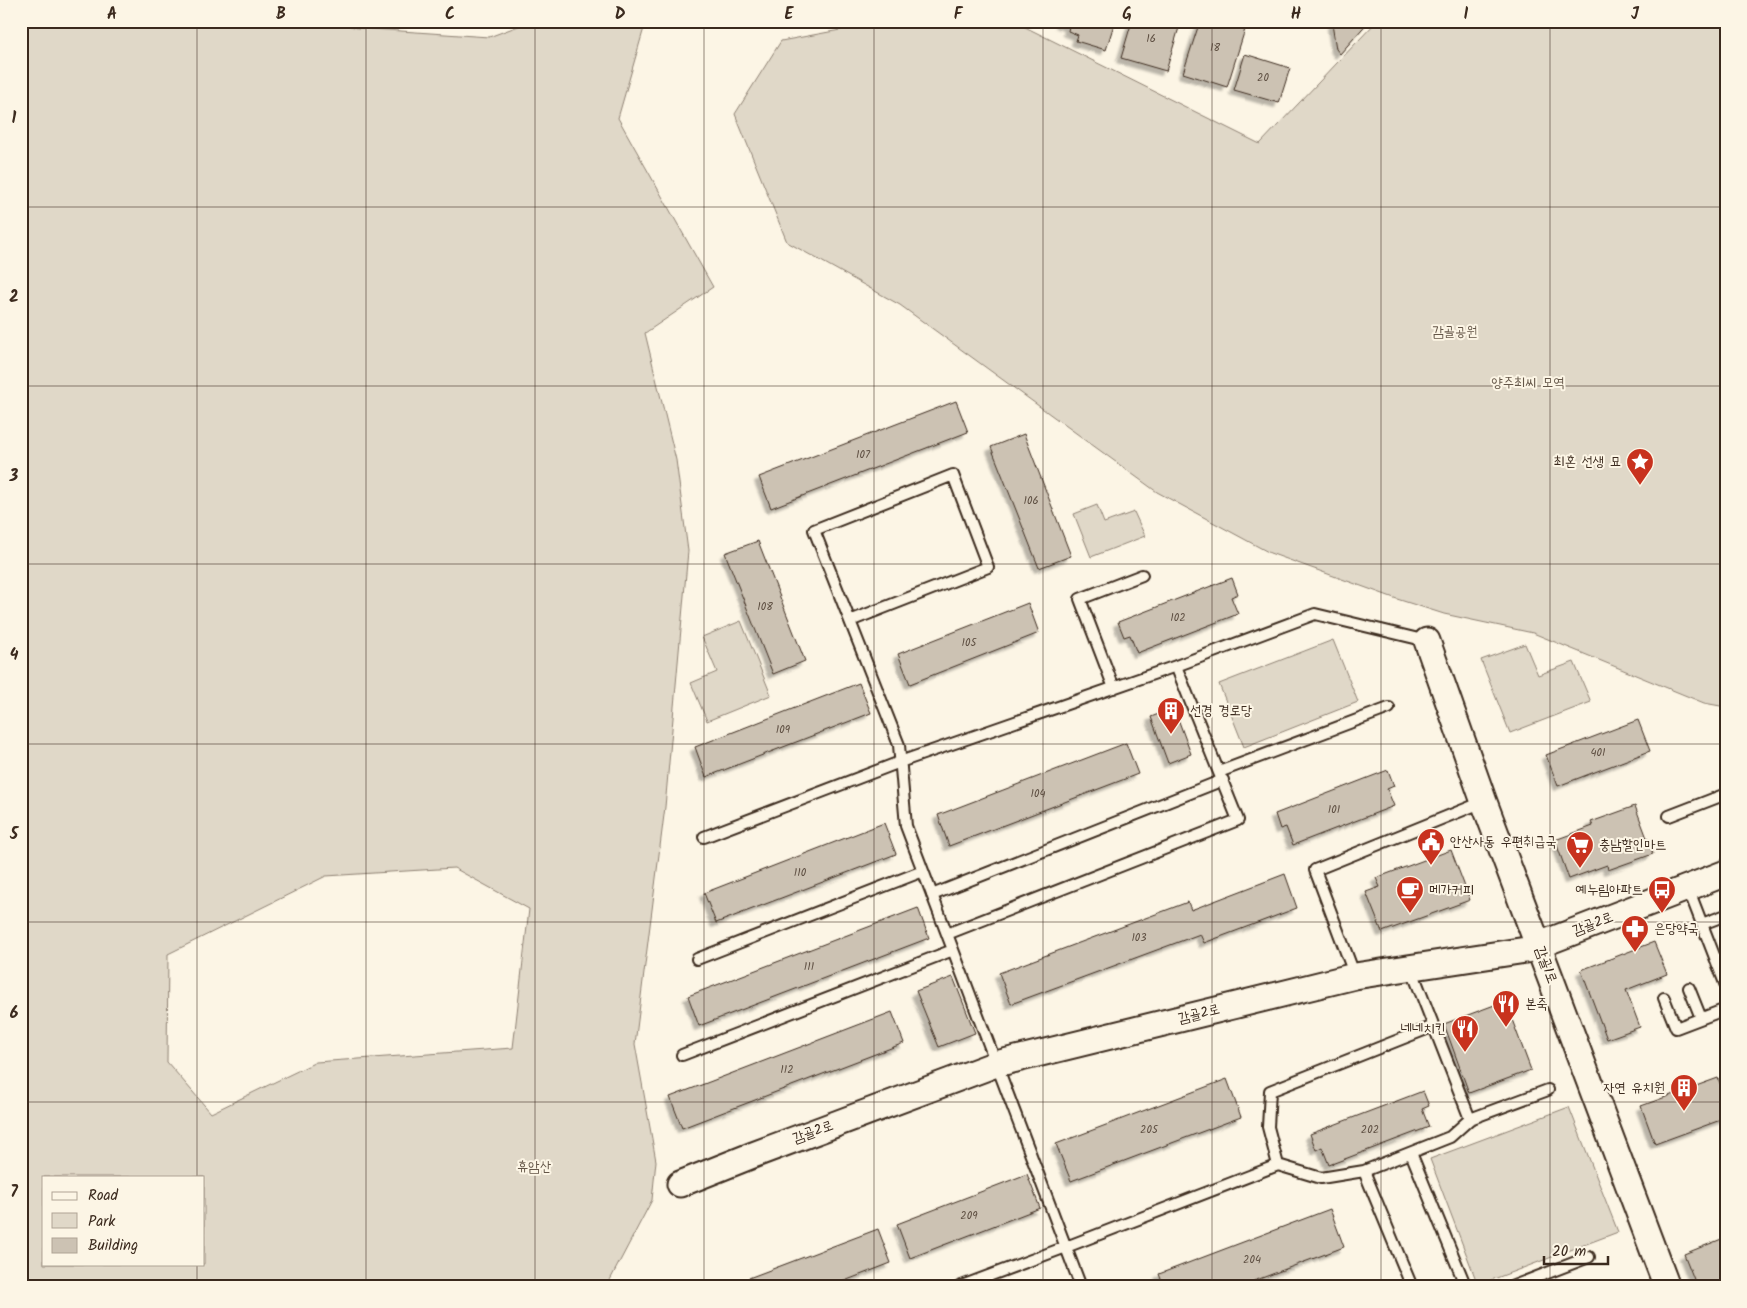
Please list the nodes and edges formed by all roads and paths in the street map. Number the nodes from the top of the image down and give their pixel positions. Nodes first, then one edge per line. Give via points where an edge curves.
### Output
1 (1142, 575) dead end
2 (850, 621) junction
3 (1427, 641) joint
4 (1176, 666) junction
5 (1114, 688) junction
6 (1389, 708) dead end
7 (900, 762) junction
8 (1221, 776) junction
9 (1726, 794) edge
10 (1484, 802) junction
11 (1669, 816) dead end
12 (704, 837) dead end
13 (923, 871) junction
14 (1726, 873) edge
15 (1688, 888) junction
16 (932, 895) junction
17 (1726, 915) edge
18 (1702, 924) junction
19 (947, 934) junction
20 (1538, 945) junction
21 (953, 950) junction
22 (697, 959) dead end
23 (1411, 967) junction
24 (1355, 976) junction
25 (1726, 986) edge
26 (1689, 988) dead end
27 (1664, 998) dead end
28 (1726, 1009) edge
29 (1701, 1018) junction
30 (1434, 1026) junction
31 (682, 1055) dead end
32 (996, 1064) junction
33 (1548, 1090) dead end
34 (1470, 1119) junction
35 (1411, 1153) junction
36 (1278, 1165) junction
37 (1364, 1171) junction
38 (680, 1184) dead end
39 (1066, 1247) junction
40 (1589, 1257) dead end
41 (959, 1287) edge
42 (1081, 1287) edge
43 (1412, 1287) edge
44 (1466, 1287) edge
45 (1511, 1287) edge
46 (1667, 1287) edge

1 - 5 lane via 1080,599
2 - 2 lane via 988,567 953,475 814,530
2 - 7 lane via 899,745
3 - 4 lane via 1315,614
3 - 10 street, 감골1로
4 - 5 lane
4 - 8 lane
5 - 7 lane
6 - 8 lane
7 - 12 lane
7 - 13 lane via 906,826
8 - 16 lane
8 - 19 lane via 1238,820
9 - 11 lane
10 - 20 street, 감골1로
10 - 24 lane via 1315,870
13 - 16 lane
13 - 22 lane
14 - 15 street, 감골2로
15 - 18 lane
15 - 20 street, 감골2로
16 - 19 lane
17 - 18 lane
18 - 25 lane
19 - 21 lane
20 - 23 street, 감골2로 via 1526,950
20 - 46 street, 감골1로
21 - 31 lane
21 - 32 lane
23 - 24 street, 감골2로
23 - 30 lane
24 - 32 street, 감골2로
26 - 29 lane
27 - 29 lane via 1676,1028
28 - 29 lane
30 - 34 lane
30 - 36 lane via 1270,1091 1268,1126
32 - 38 street, 감골2로
32 - 39 lane
33 - 34 lane
34 - 35 lane via 1450,1136
35 - 37 lane
35 - 44 lane
36 - 37 lane via 1321,1178
36 - 39 lane
37 - 43 lane
39 - 41 lane
39 - 42 lane
40 - 45 lane

